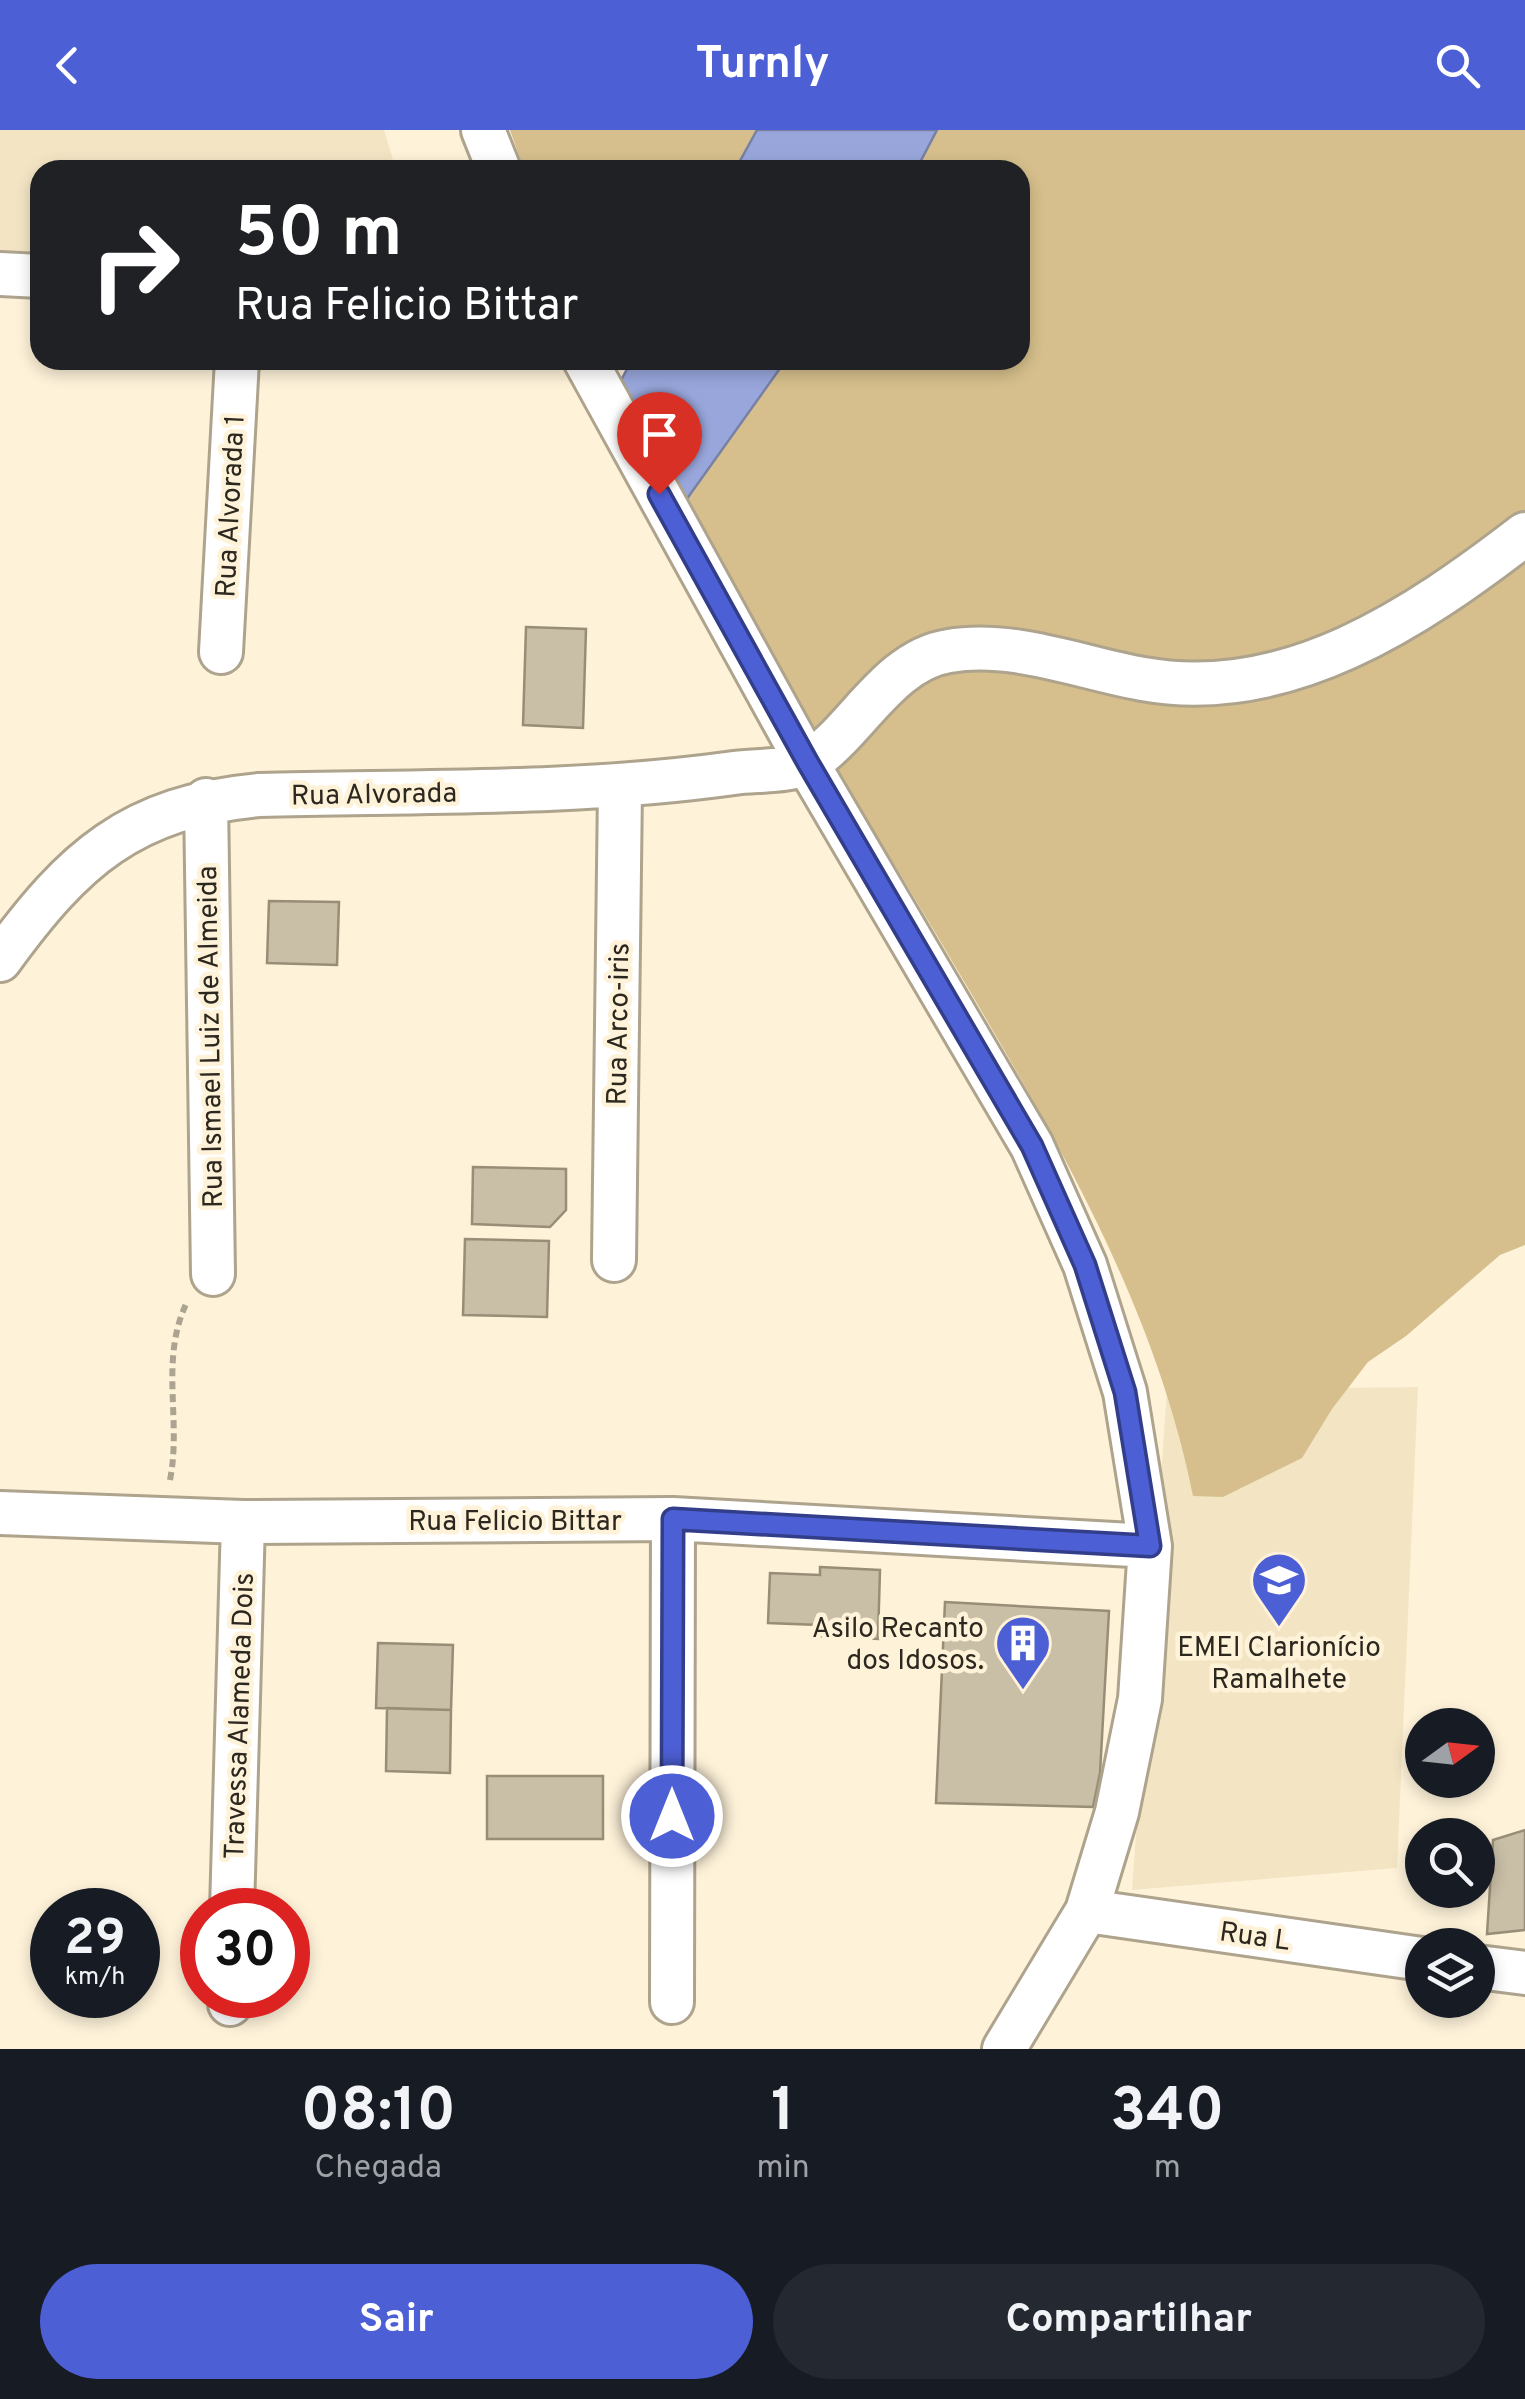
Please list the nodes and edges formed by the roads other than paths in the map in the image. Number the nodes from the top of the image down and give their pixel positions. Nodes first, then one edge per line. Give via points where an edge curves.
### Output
1 (483, 130) edge
2 (495, 160) edge
3 (0, 274) edge
4 (30, 276) edge
5 (236, 370) edge
6 (591, 370) edge
7 (1525, 534) edge
8 (221, 652) dead end
9 (808, 763) junction
10 (620, 788) junction
11 (206, 800) junction
12 (0, 960) edge
13 (614, 1260) dead end
14 (212, 1274) road end
15 (0, 1513) edge
16 (673, 1519) junction
17 (243, 1522) junction
18 (1150, 1546) junction
19 (233, 1888) edge
20 (1087, 1911) junction
21 (1405, 1957) edge
22 (1495, 1970) edge
23 (1525, 1974) edge
24 (672, 2002) dead end
25 (1004, 2049) edge

1 - 2 street
3 - 4 street
5 - 8 street, Rua Alvorada 1
6 - 9 street
7 - 9 street via 1394,626 1256,680 1204,687 1052,658 949,651 885,688
9 - 10 street, Rua Alvorada
9 - 18 street via 1032,1146 1085,1265 1125,1392
10 - 11 street, Rua Alvorada
10 - 13 street, Rua Arco-iris
11 - 12 street, Rua Alvorada via 136,826 94,854 60,883
11 - 14 street, Rua Ismael Luiz de Almeida
15 - 17 street, Rua Felicio Bittar
16 - 17 street, Rua Felicio Bittar
16 - 18 street, Rua Felicio Bittar
16 - 24 street
17 - 19 street, Travessa Alameda Dois
18 - 20 street via 1140,1700
20 - 21 street, Rua L
20 - 25 street
22 - 23 street

